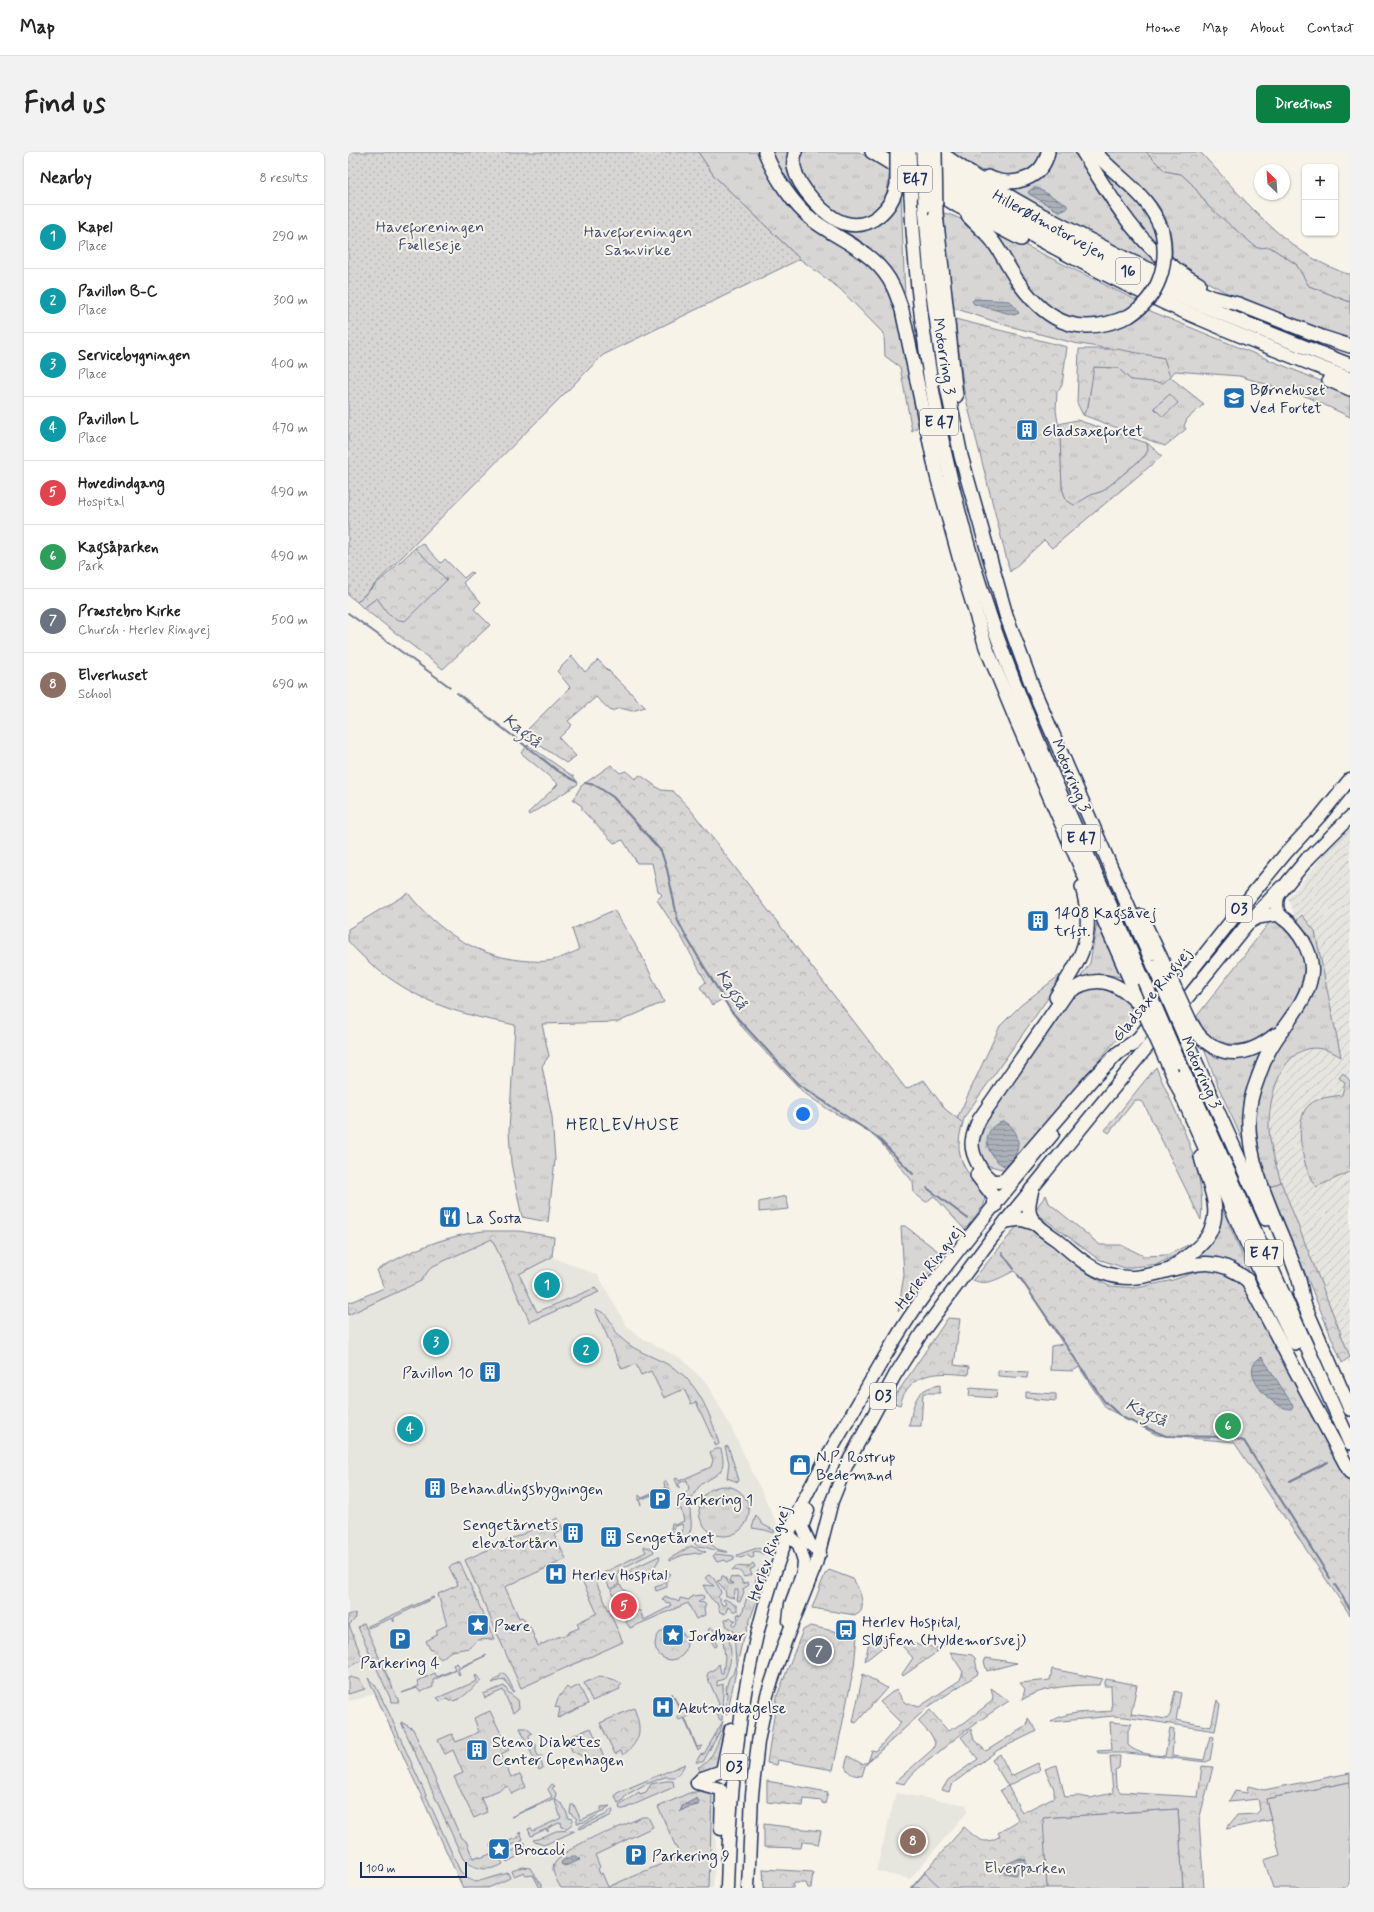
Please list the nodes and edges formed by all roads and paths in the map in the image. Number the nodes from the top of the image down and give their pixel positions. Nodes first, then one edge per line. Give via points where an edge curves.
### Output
1 (765, 152) edge
2 (795, 152) edge
3 (872, 152) edge
4 (896, 152) edge
5 (910, 152) edge
6 (918, 152) edge
7 (923, 152) edge
8 (935, 152) edge
9 (939, 152) edge
10 (1048, 152) edge
11 (1083, 152) edge
12 (1095, 152) edge
13 (960, 165) junction
14 (958, 206) junction
15 (914, 249) junction
16 (1090, 266) junction
17 (1238, 304) junction
18 (1223, 329) junction
19 (1322, 337) junction
20 (1350, 346) edge
21 (1350, 350) edge
22 (1350, 365) edge
23 (1350, 379) edge
24 (920, 389) junction
25 (1350, 389) edge
26 (960, 456) junction
27 (1014, 697) junction
28 (1350, 780) edge
29 (1053, 805) junction
30 (1350, 817) edge
31 (1308, 858) junction
32 (1279, 914) junction
33 (1249, 922) junction
34 (1157, 961) junction
35 (1142, 1007) junction
36 (1283, 1029) junction
37 (1138, 1039) junction
38 (1193, 1122) junction
39 (1032, 1189) junction
40 (995, 1206) junction
41 (1006, 1221) junction
42 (1037, 1224) junction
43 (977, 1228) joint
44 (1255, 1261) junction
45 (1169, 1270) junction
46 (1304, 1303) junction
47 (1350, 1409) edge
48 (1339, 1421) junction
49 (1330, 1436) junction
50 (1350, 1443) edge
51 (833, 1446) junction
52 (1350, 1472) edge
53 (788, 1534) junction
54 (820, 1553) junction
55 (785, 1642) junction
56 (754, 1648) junction
57 (727, 1888) edge
58 (748, 1888) edge

1 - 24 highway via 785,190 813,220 866,254 893,285 902,310
2 - 4 highway, bridge via 794,166 799,180 819,205 836,219 861,224 880,215 892,200 897,185
3 - 14 highway, E47
4 - 16 highway, Hillerødmotorvejen / 16 via 983,207
5 - 15 highway, Motorring 3 / E 47, bridge
6 - 22 highway, Hillerødmotorvejen / 16 via 1000,202 1170,291
7 - 26 highway, Motorring 3 / E 47, bridge via 932,287 943,367
8 - 26 highway, bridge via 936,214 954,371
9 - 13 highway
10 - 13 highway via 1037,172 1011,183 994,180
11 - 17 highway via 1124,218 1157,254 1175,269
12 - 14 highway, bridge via 1142,195 1154,211 1162,231 1165,259 1159,282 1144,304 1129,316 1114,323 1084,326 1048,315 1031,298 990,238
13 - 17 highway via 977,178 1040,214 1126,259 1211,297
14 - 16 highway via 1023,240
15 - 24 highway via 911,297
15 - 27 highway, Motorring 3 / E 47 via 924,337 943,445 956,502
16 - 18 highway, Hillerødmotorvejen / 16
17 - 19 highway
18 - 23 highway, Hillerødmotorvejen / 16
18 - 25 highway via 1255,349
19 - 20 highway
19 - 21 highway
24 - 27 highway via 937,476 964,575 986,647
26 - 34 highway, Motorring 3 / E 47 via 1006,614 1034,690 1092,825
27 - 29 highway
27 - 48 highway, Motorring 3 / E 47, bridge via 1144,981
28 - 37 main road, Gladsaxe Ringvej / O3 via 1248,898
29 - 35 highway
29 - 40 highway via 1083,888 1089,926 1076,966 975,1112 963,1141 966,1156 975,1174 994,1197
30 - 31 main road, Gladsaxe Ringvej / O3
31 - 32 highway via 1278,896 1276,906
31 - 33 main road, Gladsaxe Ringvej / O3
32 - 33 highway via 1258,917
32 - 36 highway via 1290,922 1305,944 1311,975 1305,993
33 - 39 main road, Gladsaxe Ringvej / O3
34 - 36 highway, bridge via 1198,1034 1214,1047 1226,1052 1239,1053 1257,1048
34 - 46 highway, Motorring 3 / E 47, bridge via 1189,1047
35 - 37 highway via 1123,990 1108,982 1086,982 1066,994 979,1120 973,1134 974,1156 988,1178 1006,1180 1092,1079 1118,1053
35 - 38 highway, bridge
36 - 46 highway via 1270,1050 1253,1092 1249,1129 1258,1174 1299,1278
37 - 40 main road, Gladsaxe Ringvej / O3 via 1072,1111
38 - 44 highway
38 - 45 highway via 1201,1159 1213,1194 1214,1220 1203,1243
39 - 41 main road, Gladsaxe Ringvej / O3
39 - 42 highway via 1028,1209
40 - 43 main road, Gladsaxe Ringvej / O3
41 - 42 highway via 1021,1219
41 - 54 main road, Gladsaxe Ringvej / O3 via 921,1334 873,1413 840,1479
42 - 45 highway via 1088,1265 1108,1274 1127,1278
43 - 51 main road, Herlev Ringvej / O3 via 905,1324
44 - 48 highway via 1314,1382
44 - 49 highway
45 - 49 highway via 1212,1263 1231,1268 1247,1280
46 - 47 highway, Motorring 3 / E 47
48 - 50 highway, Motorring 3 / E 47
49 - 52 highway
51 - 53 main road, Herlev Ringvej / O3
51 - 54 main road via 827,1468 802,1527 810,1544
53 - 55 main road via 802,1550 804,1566 792,1604
53 - 56 main road, Herlev Ringvej / O3
54 - 55 main road, O3
55 - 58 main road, O3 via 767,1695 758,1742 752,1795
56 - 57 main road, Herlev Ringvej / O3 via 737,1736
56 - 57 main road via 744,1669 725,1766 719,1773 697,1783 722,1791 722,1845

